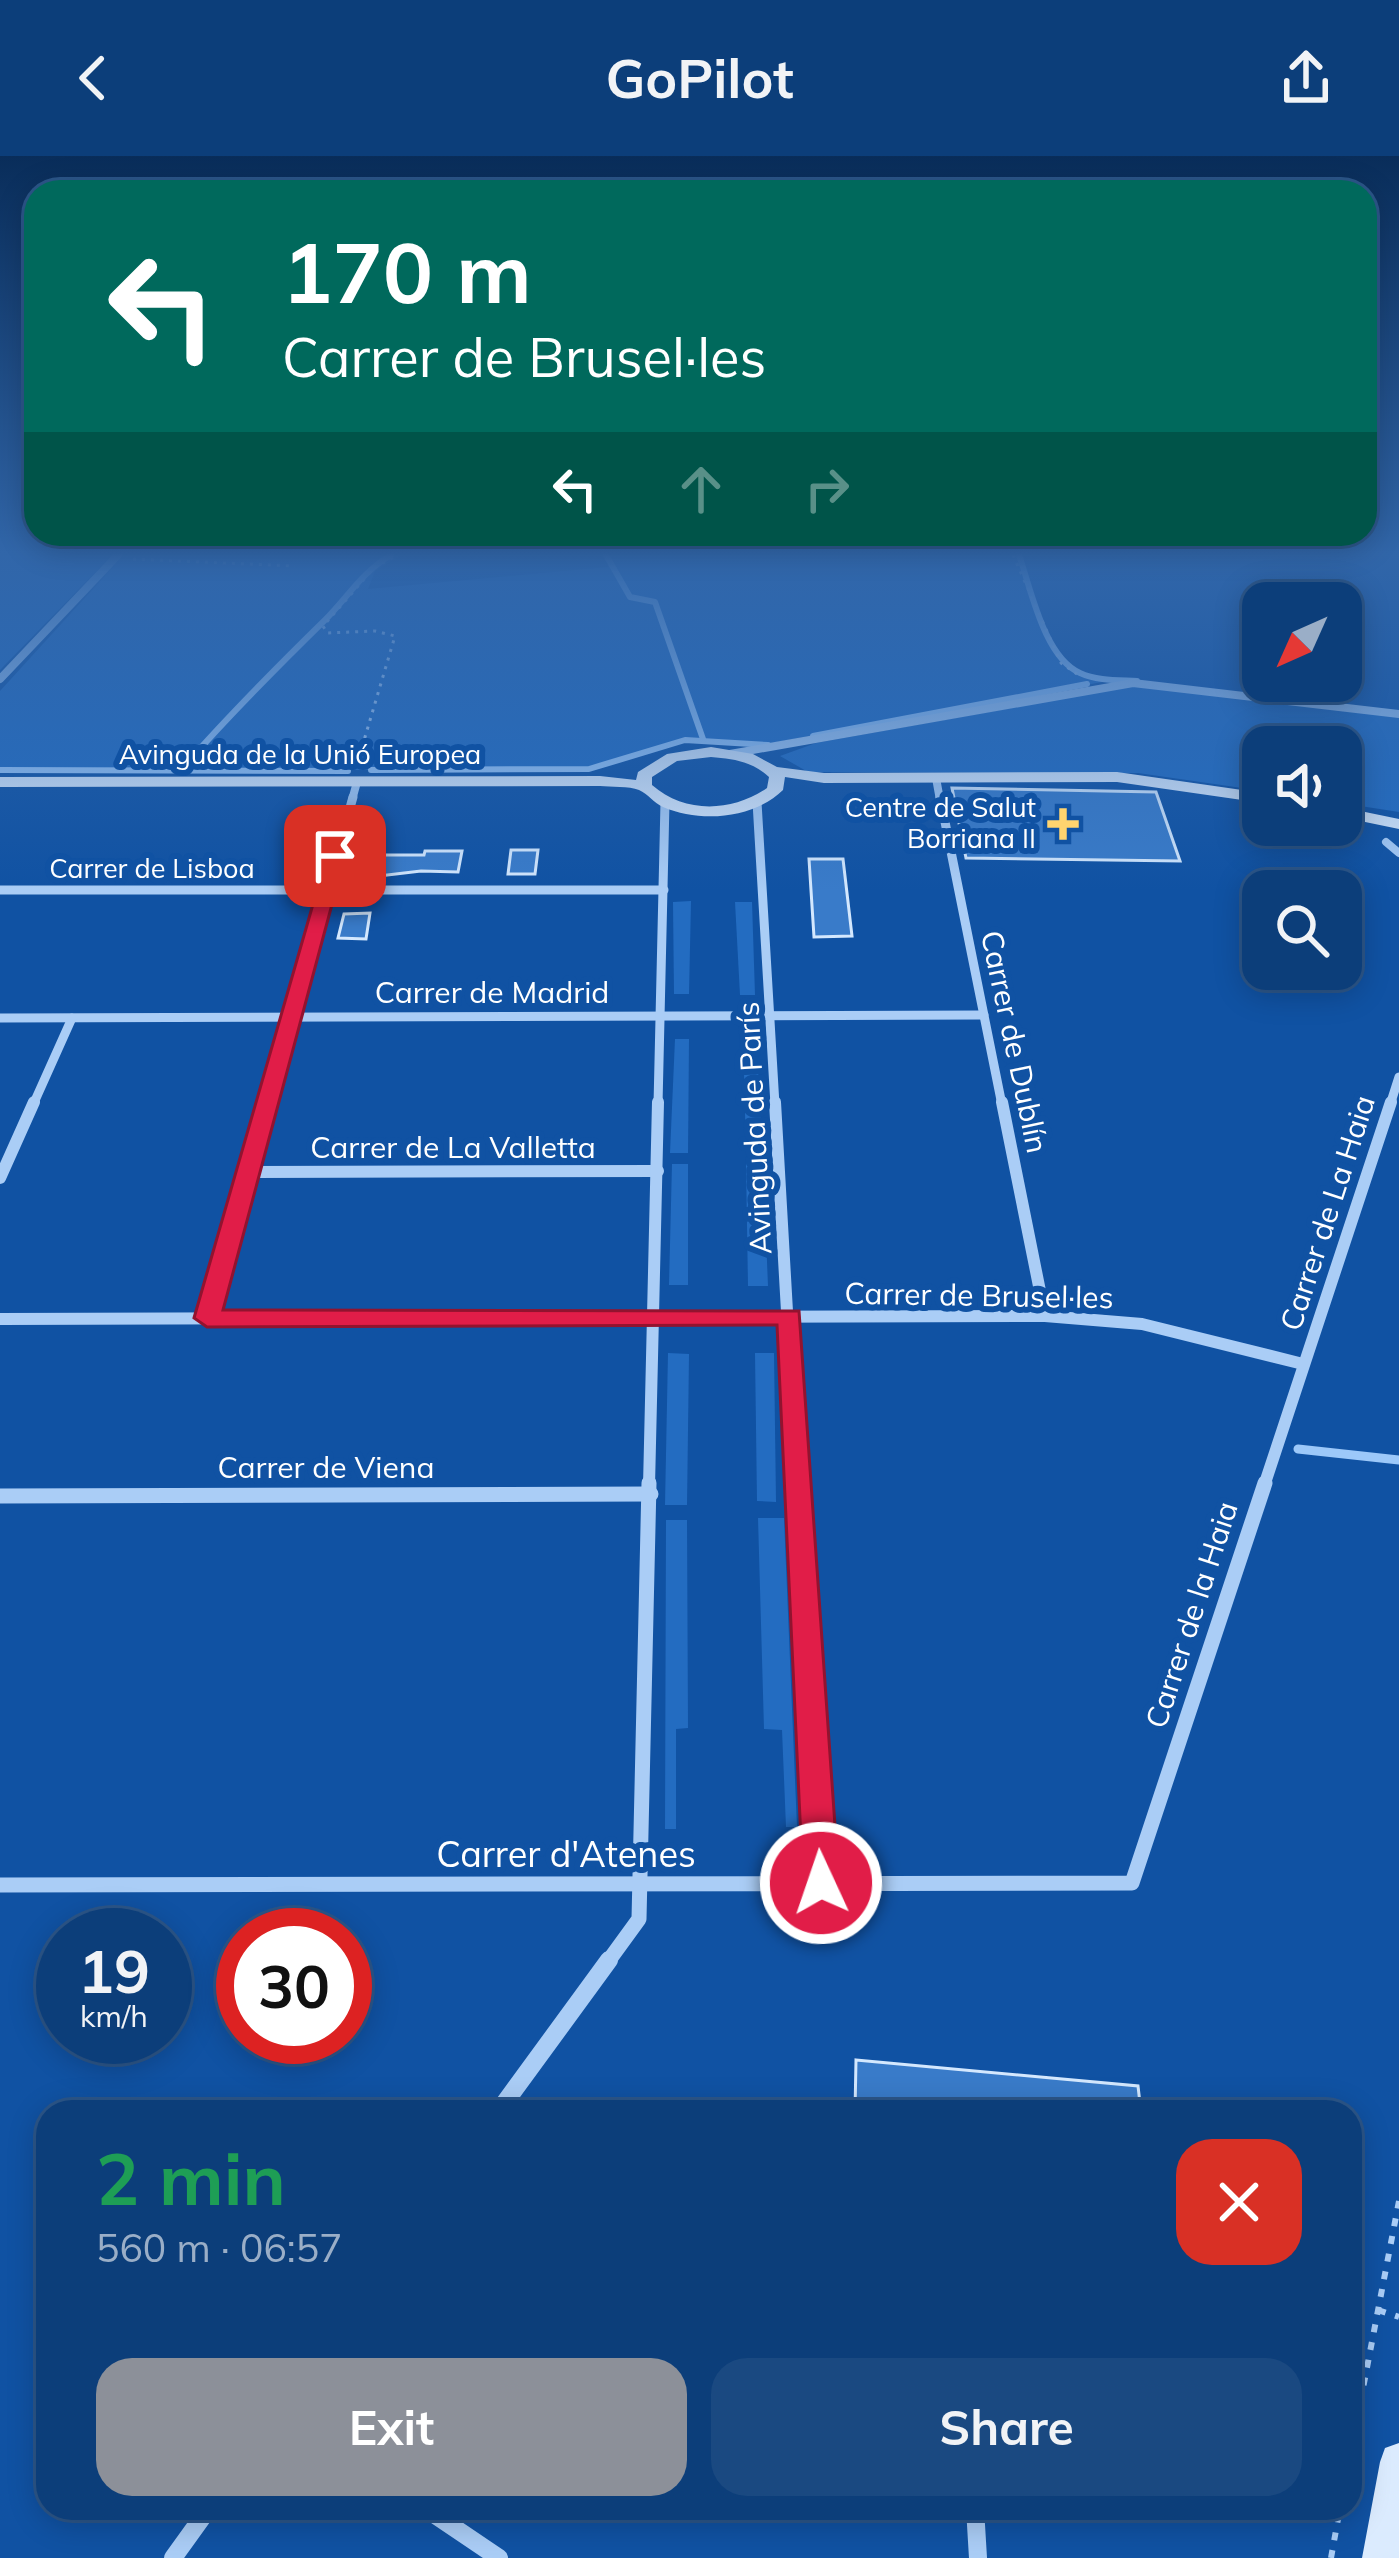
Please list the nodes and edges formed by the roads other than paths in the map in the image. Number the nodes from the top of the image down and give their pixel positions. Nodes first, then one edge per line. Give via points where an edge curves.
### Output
1 (1399, 714) edge
2 (779, 747) junction
3 (730, 754) junction
4 (770, 773) junction
5 (646, 778) junction
6 (935, 778) junction
7 (0, 782) edge
8 (357, 782) junction
9 (1242, 795) edge
10 (665, 802) junction
11 (758, 802) junction
12 (1362, 816) edge
13 (1399, 821) edge
14 (1386, 842) dead end
15 (1399, 853) edge
16 (0, 890) edge
17 (326, 890) junction
18 (664, 890) junction
19 (662, 1016) junction
20 (773, 1016) junction
21 (984, 1016) junction
22 (291, 1017) junction
23 (0, 1018) edge
24 (72, 1018) junction
25 (1399, 1077) edge
26 (658, 1171) junction
27 (248, 1172) junction
28 (0, 1178) edge
29 (1045, 1316) junction
30 (655, 1317) junction
31 (790, 1317) junction
32 (207, 1318) junction
33 (0, 1319) edge
34 (1304, 1364) junction
35 (651, 1494) junction
36 (0, 1496) edge
37 (643, 1883) junction
38 (821, 1883) junction
39 (1132, 1883) joint
40 (0, 1885) edge
41 (507, 2100) edge
42 (1399, 2462) edge
43 (200, 2520) edge
44 (443, 2520) edge
45 (976, 2520) edge
46 (173, 2558) edge
47 (499, 2558) edge
48 (978, 2558) edge
49 (1382, 2558) edge

1 - 2 street via 1133,683
2 - 3 street
2 - 4 street
3 - 4 street
3 - 5 street via 673,757
4 - 6 street
4 - 11 street
5 - 8 street, Avinguda de la Unió Europea
5 - 10 street
6 - 9 street via 1117,778
6 - 21 street, Carrer de Dublín
7 - 8 street, Avinguda de la Unió Europea
8 - 17 street
10 - 11 street via 722,810
10 - 18 street
11 - 20 street, Avinguda de París
12 - 13 street
14 - 15 lane
16 - 17 street, Carrer de Lisboa
17 - 18 street, Carrer de Lisboa
17 - 22 street
18 - 19 street
19 - 20 street, Carrer de Madrid
19 - 22 street, Carrer de Madrid
19 - 26 street
20 - 21 street, Carrer de Madrid
20 - 31 street, Avinguda de París
21 - 29 street, Carrer de Dublín
22 - 24 street, Carrer de Madrid
22 - 27 street
23 - 24 street, Carrer de Madrid
24 - 28 street
25 - 34 street, Carrer de La Haia
26 - 27 street, Carrer de La Valletta
26 - 30 street
27 - 32 street
29 - 31 street, Carrer de Brusel·les
29 - 34 street, Carrer de Brusel·les via 1142,1324
30 - 31 street, Carrer de Brusel·les
30 - 32 street, Carrer de Brusel·les
30 - 35 street
31 - 38 street, Avinguda de París
32 - 33 street, Carrer de Brusel·les
34 - 39 street, Carrer de la Haia
35 - 36 street, Carrer de Viena
35 - 37 street
37 - 38 street, Carrer d'Atenes
37 - 40 street, Carrer d'Atenes
37 - 41 street via 639,1918
38 - 39 street, Carrer d'Atenes
42 - 49 street
43 - 46 street
44 - 47 street
45 - 48 street

